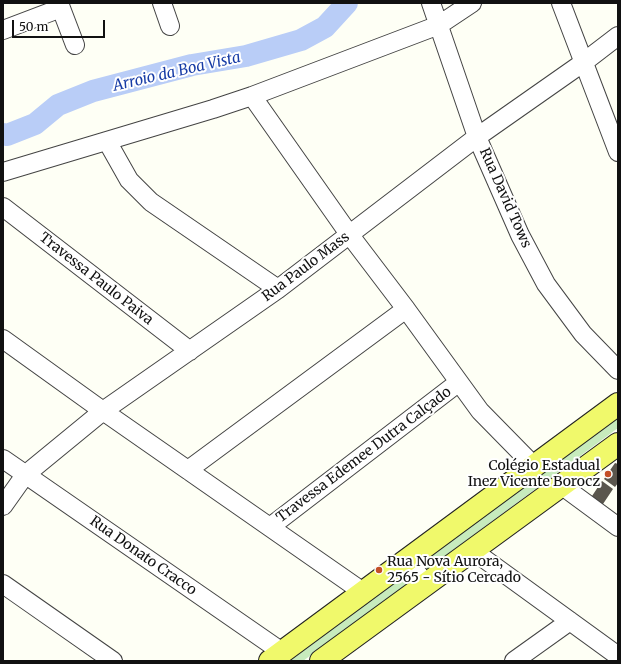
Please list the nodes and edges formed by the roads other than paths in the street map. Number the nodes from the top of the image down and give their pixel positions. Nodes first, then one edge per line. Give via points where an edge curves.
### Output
1 (162, 3) edge
2 (431, 3) edge
3 (472, 3) edge
4 (561, 3) edge
5 (60, 6) edge
6 (439, 24) junction
7 (170, 26) dead end
8 (3, 30) edge
9 (618, 36) edge
10 (75, 45) dead end
11 (584, 62) junction
12 (252, 96) junction
13 (477, 137) junction
14 (107, 141) junction
15 (618, 152) edge
16 (3, 172) edge
17 (3, 206) edge
18 (349, 234) junction
19 (278, 289) junction
20 (406, 309) junction
21 (3, 339) edge
22 (190, 350) junction
23 (618, 370) edge
24 (459, 382) junction
25 (618, 404) edge
26 (103, 411) junction
27 (618, 444) edge
28 (3, 459) edge
29 (534, 466) junction
30 (188, 470) junction
31 (25, 475) junction
32 (561, 485) junction
33 (3, 506) edge
34 (270, 527) junction
35 (618, 527) edge
36 (472, 550) junction
37 (407, 560) junction
38 (3, 584) edge
39 (426, 584) junction
40 (363, 592) junction
41 (570, 621) junction
42 (276, 656) edge
43 (618, 656) edge
44 (113, 661) edge
45 (321, 661) edge
46 (514, 661) edge

1 - 7 street
2 - 6 street, Rua David Tows
3 - 6 street
4 - 11 street
5 - 8 street
5 - 10 street
6 - 12 street
6 - 13 street, Rua David Tows
9 - 11 street, Rua Paulo Mass
11 - 13 street, Rua Paulo Mass
11 - 15 street
12 - 14 street
12 - 18 street
13 - 18 street, Rua Paulo Mass
13 - 23 street, Rua David Tows via 520,235 546,284 583,334
14 - 16 street
14 - 19 street via 129,180 151,202
17 - 22 street, Travessa Paulo Paiva
18 - 19 street, Rua Paulo Mass
18 - 20 street
19 - 22 street, Rua Paulo Mass
20 - 24 street
20 - 30 street
21 - 26 street
22 - 26 street, Rua Paulo Mass
24 - 29 street via 480,411
24 - 34 street, Travessa Edemee Dutra Calçado
25 - 29 main road
26 - 30 street
26 - 31 street, Rua Paulo Mass
27 - 32 main road
28 - 31 street, Rua Donato Cracco
29 - 37 main road
30 - 34 street
31 - 33 street, Rua Paulo Mass
31 - 42 street, Rua Donato Cracco
32 - 35 street
32 - 36 main road
34 - 40 street
36 - 39 main road
36 - 41 street
37 - 39 street
37 - 40 main road
38 - 44 street
39 - 45 main road
40 - 42 main road
41 - 43 street
41 - 46 street

